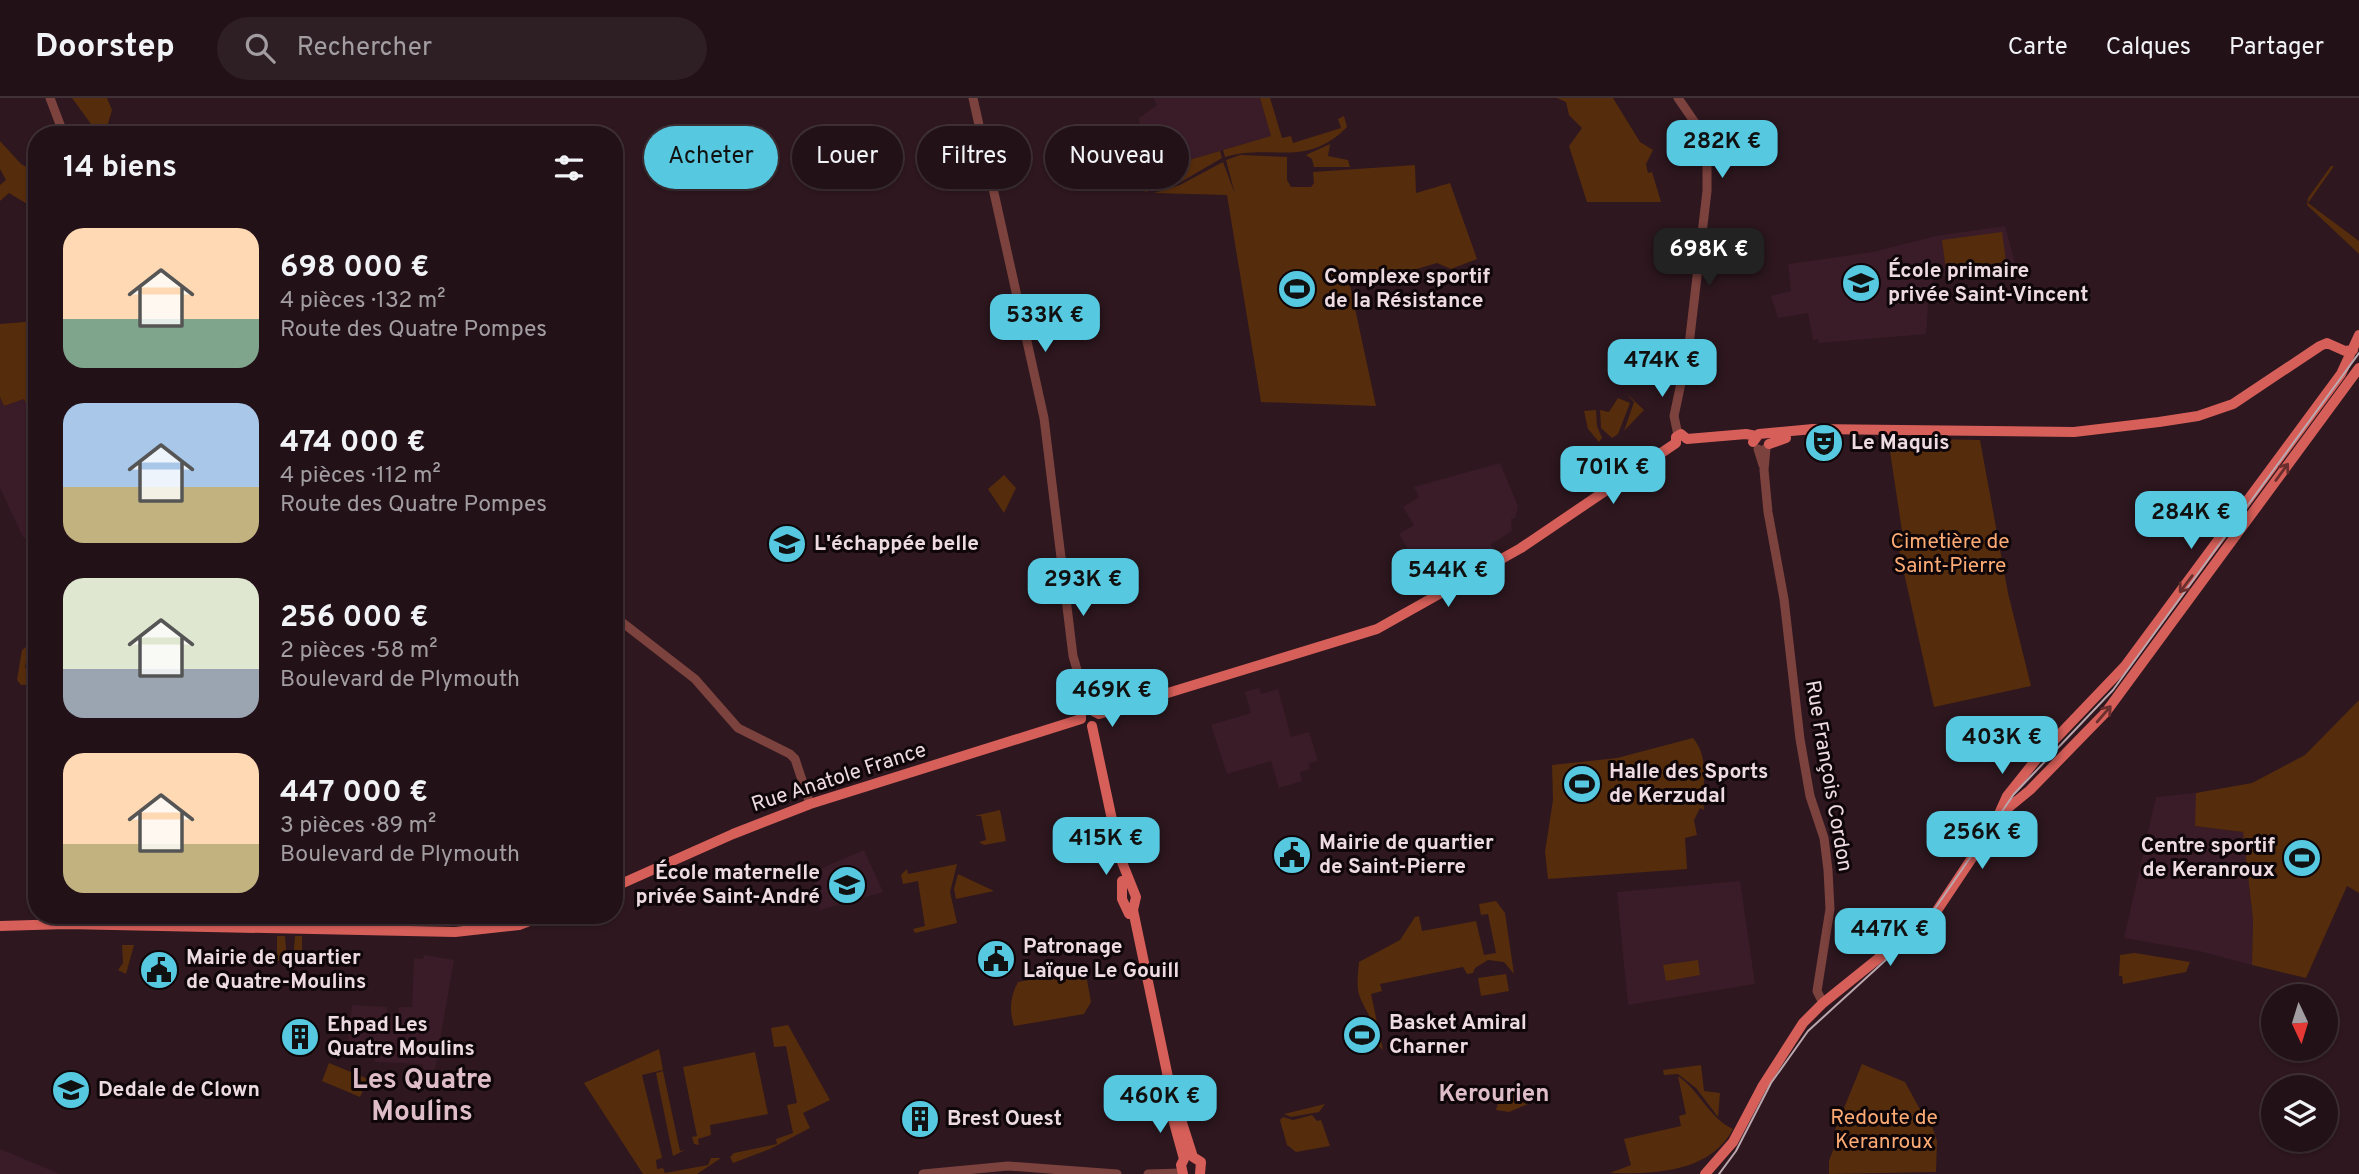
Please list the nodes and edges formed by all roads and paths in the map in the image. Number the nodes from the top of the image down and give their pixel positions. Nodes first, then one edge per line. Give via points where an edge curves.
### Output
1 (50, 98) edge
2 (972, 98) edge
3 (1678, 98) edge
4 (61, 126) edge
5 (2359, 335) edge
6 (2353, 357) edge
7 (2302, 360) junction
8 (2359, 368) edge
9 (1680, 439) junction
10 (1761, 442) junction
11 (623, 623) edge
12 (1088, 708) junction
13 (1099, 714) junction
14 (1081, 719) junction
15 (1092, 726) junction
16 (810, 804) junction
17 (623, 883) edge
18 (1920, 923) junction
19 (44, 924) edge
20 (109, 924) edge
21 (522, 924) edge
22 (0, 926) edge
23 (1822, 1003) junction
24 (1185, 1166) edge
25 (1157, 1173) edge
26 (923, 1174) edge
27 (1117, 1174) edge
28 (1148, 1174) edge
29 (1200, 1174) edge
30 (1705, 1174) edge

1 - 4 street
2 - 12 street via 1046,429 1073,656
3 - 9 street via 1700,130 1707,159 1689,345 1674,416
5 - 6 main road
6 - 7 main road via 2323,351
6 - 7 main road via 2327,343
6 -> 18 main road via 2125,666 2007,796 2001,812 1934,911
7 - 10 main road via 2233,404 2160,422 2074,432 1813,429
18 -> 8 main road via 1936,912 2002,813 2106,712
9 - 10 main road via 1736,435
9 - 13 main road via 1521,548 1359,636
10 - 23 street, Rue François Cordon via 1800,739 1810,796 1825,838 1829,918 1817,992
11 - 16 street via 695,679 738,727 790,754
12 - 13 main road
12 - 14 main road
13 - 15 main road
14 - 15 main road
14 - 16 main road, Rue Anatole France
15 - 24 main road via 1127,891 1122,899 1130,903
16 - 17 main road, Rue Anatole France
18 - 23 main road
19 - 22 main road
20 - 21 main road via 455,932
23 - 30 main road via 1803,1023 1762,1087 1723,1158
24 - 25 street
24 - 29 main road via 1201,1162
25 - 28 street
26 - 27 street via 1008,1166

